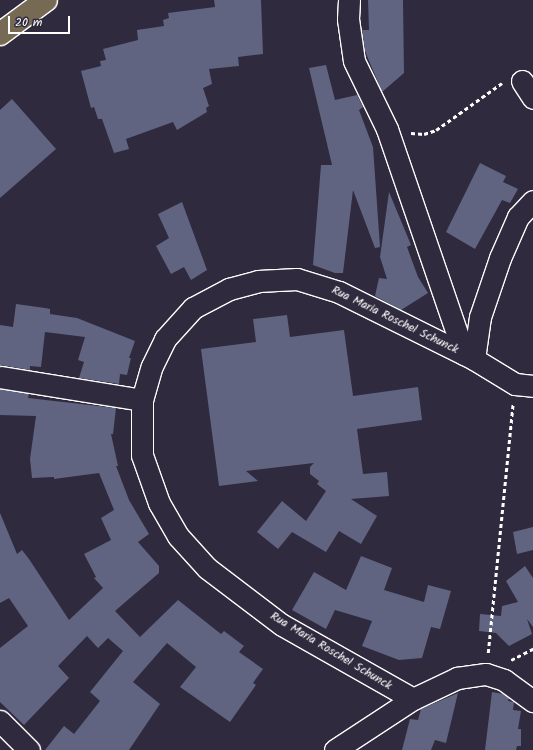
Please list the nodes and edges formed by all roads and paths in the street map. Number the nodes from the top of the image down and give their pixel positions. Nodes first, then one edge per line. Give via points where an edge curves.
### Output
1 (349, 0) edge
2 (35, 3) edge
3 (0, 34) edge
4 (527, 90) edge
5 (387, 129) junction
6 (533, 200) edge
7 (469, 356) junction
8 (0, 377) edge
9 (524, 385) edge
10 (142, 400) junction
11 (486, 674) junction
12 (413, 699) junction
13 (533, 701) edge
14 (0, 721) edge
15 (29, 750) edge
16 (335, 750) edge

1 - 5 street via 348,19 354,61
2 - 3 main road
4 - 5 path via 515,78 508,79 436,130 424,134
5 - 7 street
6 - 7 street via 518,217 500,258
7 - 9 street, Rua Maria Roschel Schunck
7 - 10 street, Rua Maria Roschel Schunck via 339,292 297,279 258,281 229,289 193,308 165,339 152,366
8 - 10 street
9 - 11 path
10 - 12 street, Rua Maria Roschel Schunck via 142,455 159,503 178,536 207,568 282,624
11 - 12 street via 457,678
11 - 13 street via 504,680
12 - 16 street
14 - 15 street

